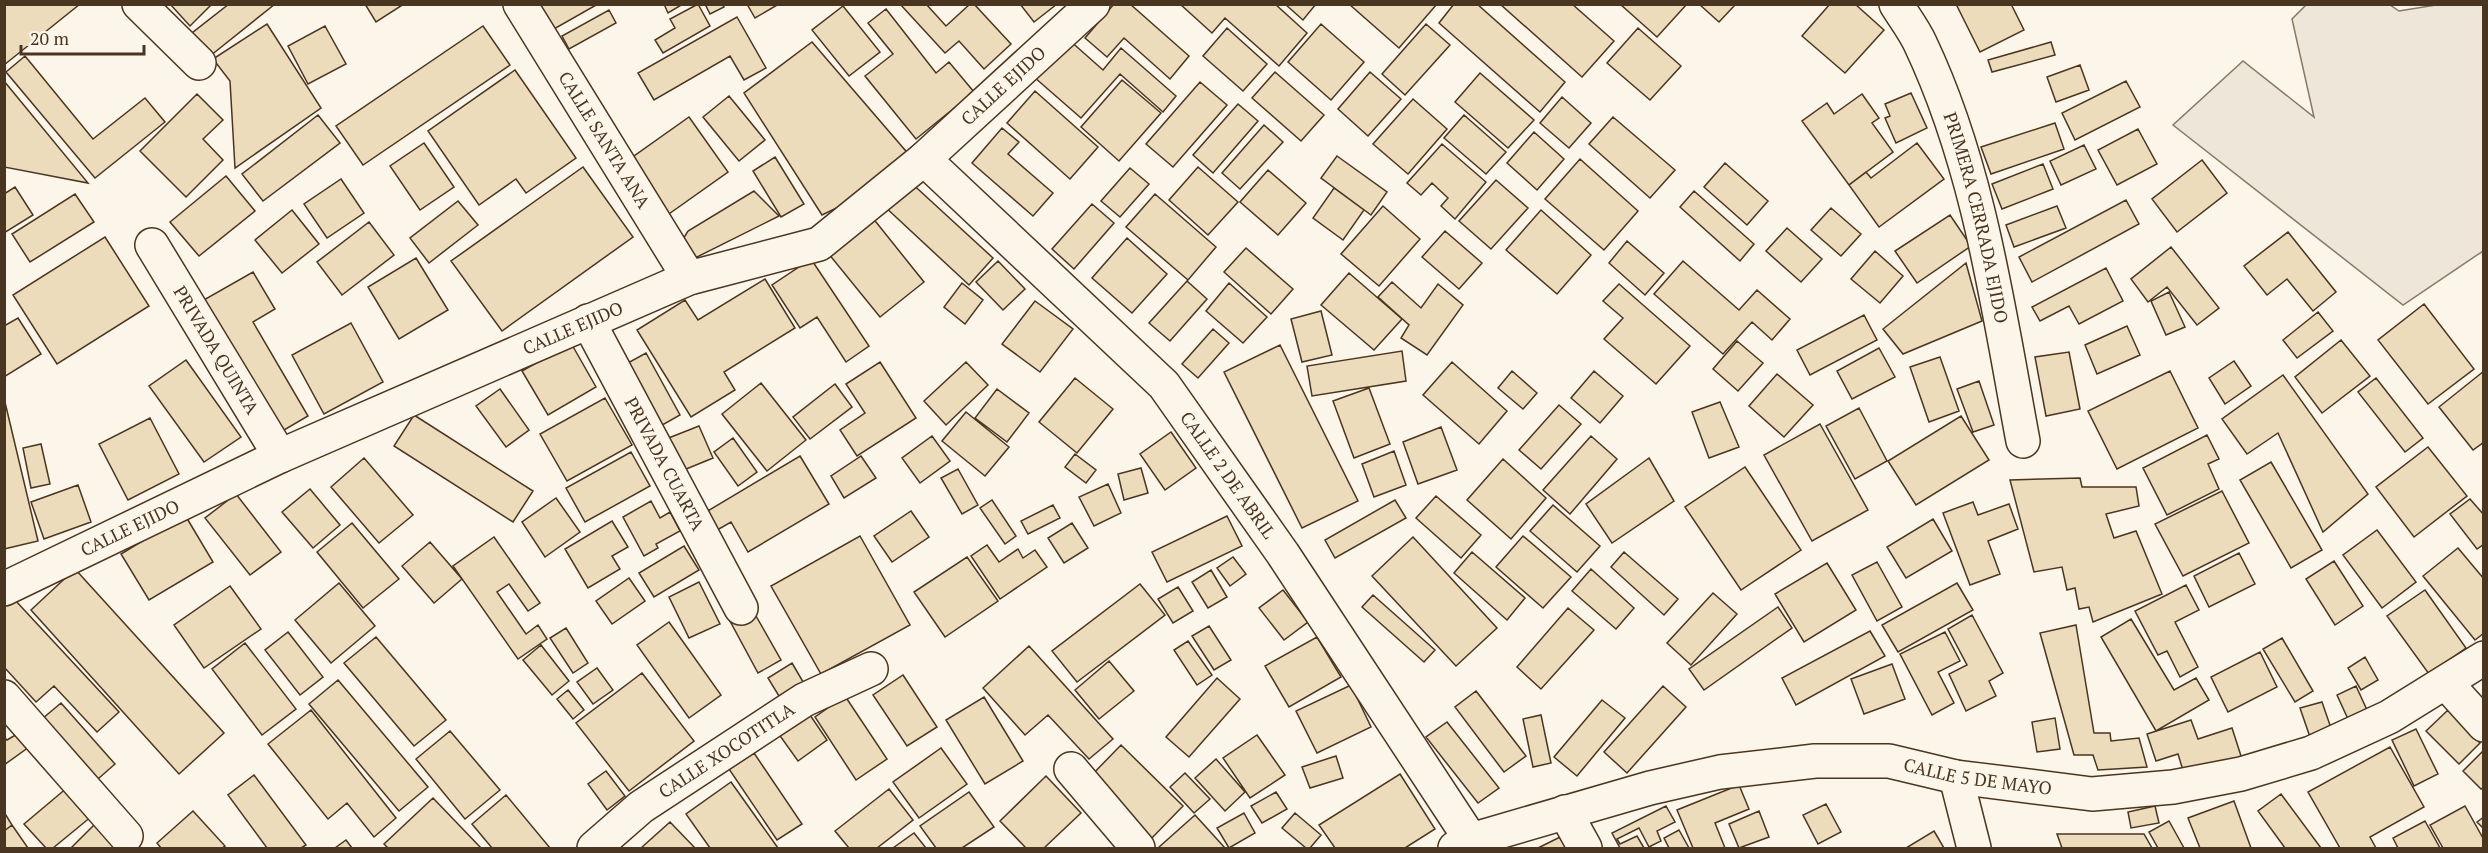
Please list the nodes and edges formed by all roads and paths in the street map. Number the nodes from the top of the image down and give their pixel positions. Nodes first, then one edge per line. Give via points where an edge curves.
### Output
1 (139, 4) edge
2 (520, 4) edge
3 (1093, 4) edge
4 (1896, 4) edge
5 (199, 63) dead end
6 (924, 159) junction
7 (153, 245) dead end
8 (689, 278) junction
9 (588, 321) junction
10 (2024, 441) dead end
11 (280, 456) junction
12 (4, 589) edge
13 (741, 609) dead end
14 (2484, 658) edge
15 (871, 669) dead end
16 (2446, 683) junction
17 (4, 697) edge
18 (2484, 725) edge
19 (1071, 769) dead end
20 (1956, 777) junction
21 (1565, 812) junction
22 (126, 836) dead end
23 (1463, 844) edge
24 (594, 849) edge
25 (1138, 849) edge
26 (1585, 849) edge
27 (1974, 849) edge

1 - 5 street
2 - 8 street, CALLE SANTA ANA
3 - 6 street, CALLE EJIDO
4 - 10 street, PRIMERA CERRADA EJIDO via 1920,42 1951,120 1987,246
6 - 8 street, CALLE EJIDO via 819,244
6 - 23 street, CALLE 2 DE ABRIL via 1164,385 1283,554
7 - 11 street, PRIVADA QUINTA
8 - 9 street, CALLE EJIDO
9 - 11 street, CALLE EJIDO
9 - 13 street, PRIVADA CUARTA
11 - 12 street, CALLE EJIDO
14 - 16 street, CALLE 5 DE MAYO
15 - 24 street, CALLE XOCOTITLA via 804,700 641,807
16 - 18 street
16 - 20 street, CALLE 5 DE MAYO via 2389,717 2311,753 2207,781 2092,794
17 - 22 street
19 - 25 street
20 - 21 street, CALLE 5 DE MAYO via 1888,761 1815,761 1720,772
20 - 27 street
21 - 23 street, CALLE 5 DE MAYO
21 - 26 street

